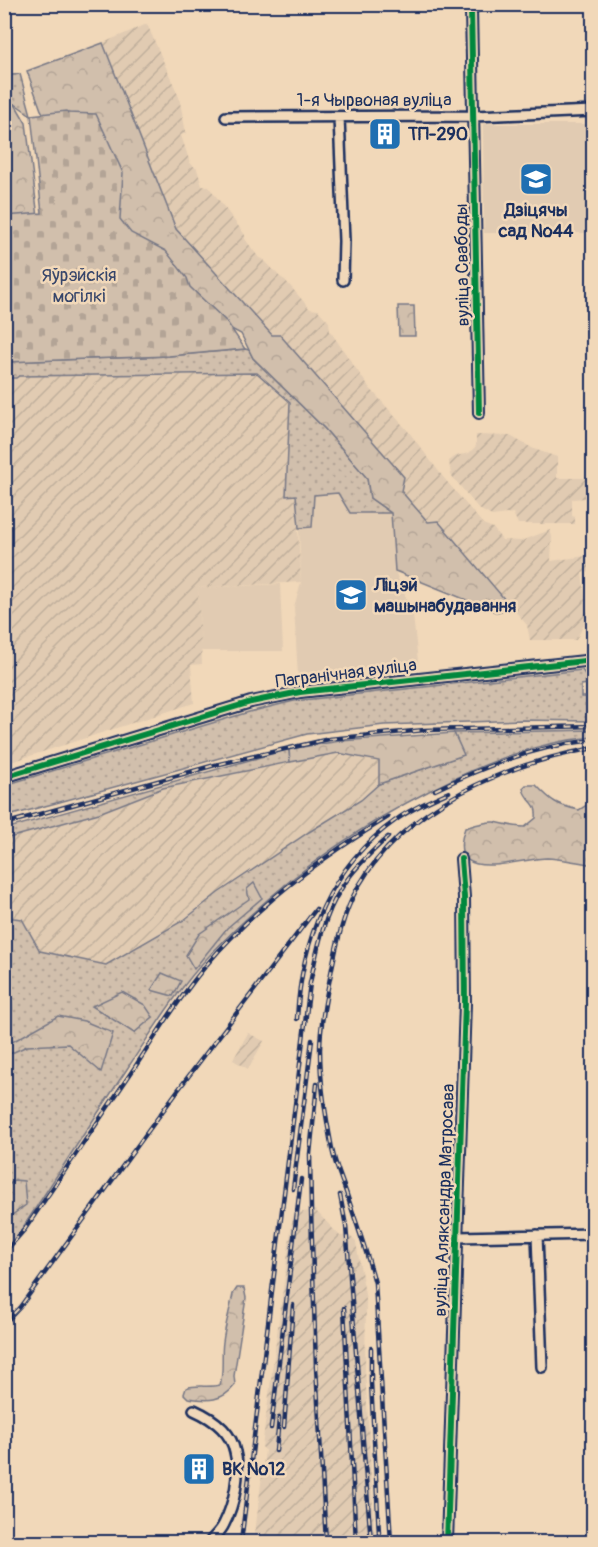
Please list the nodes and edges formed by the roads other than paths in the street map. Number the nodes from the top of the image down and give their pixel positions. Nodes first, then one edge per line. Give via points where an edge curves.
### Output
1 (480, 4) edge
2 (594, 111) edge
3 (474, 116) junction
4 (226, 117) dead end
5 (339, 117) junction
6 (343, 280) dead end
7 (479, 413) dead end
8 (594, 660) edge
9 (4, 777) edge
10 (461, 859) dead end
11 (594, 1234) edge
12 (537, 1235) junction
13 (458, 1237) junction
14 (542, 1367) dead end
15 (194, 1410) dead end
16 (210, 1542) edge
17 (447, 1542) edge

1 - 3 street, вуліца Свабоды via 471,9
2 - 3 street, 1-я Чырвоная вуліца
3 - 5 street, 1-я Чырвоная вуліца
3 - 7 street, вуліца Свабоды
4 - 5 street, 1-я Чырвоная вуліца
5 - 6 street
8 - 9 street, Пагранічная вуліца via 300,692 251,702
10 - 13 street, вуліца Аляксандра Матросава via 465,1003
11 - 12 street
12 - 13 street
12 - 14 street
13 - 17 street, вуліца Аляксандра Матросава
15 - 16 street via 225,1431 235,1451 232,1499 224,1525

